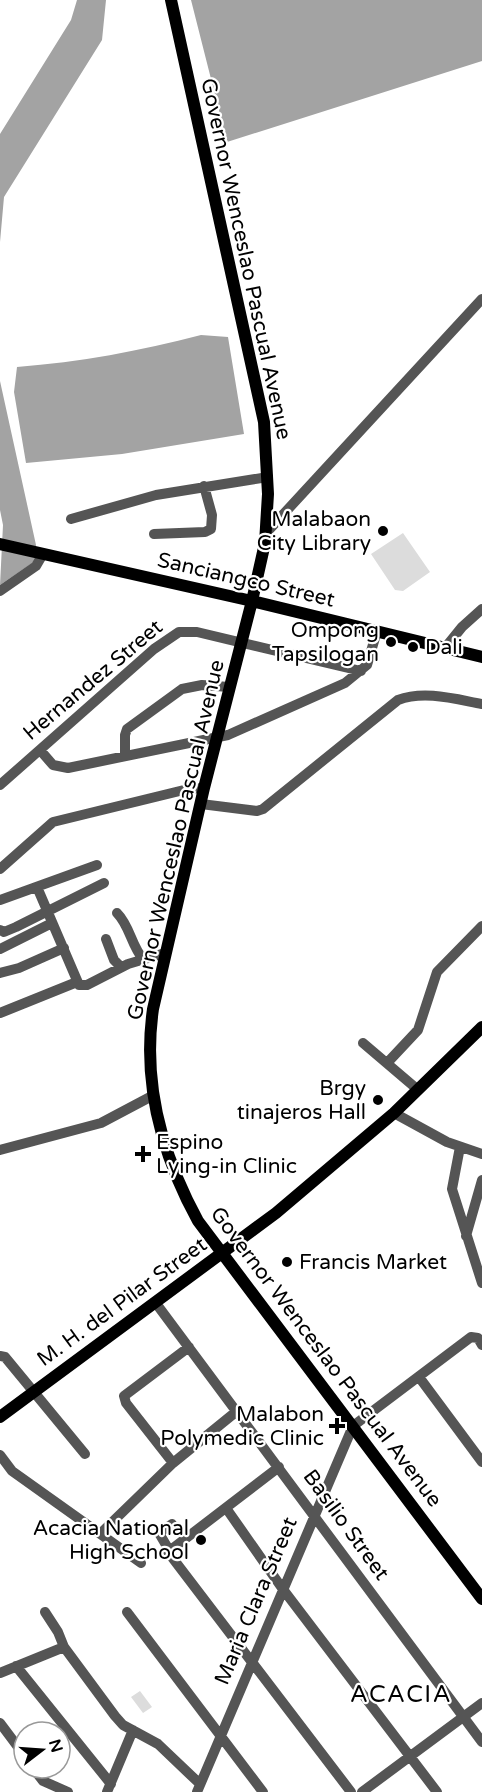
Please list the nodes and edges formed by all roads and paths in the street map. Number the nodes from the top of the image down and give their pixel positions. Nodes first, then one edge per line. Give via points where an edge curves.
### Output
1 (171, 0) edge
2 (482, 299) edge
3 (268, 477) junction
4 (204, 486) junction
5 (70, 519) dead end
6 (266, 533) junction
7 (154, 534) dead end
8 (0, 544) edge
9 (39, 553) junction
10 (0, 591) edge
11 (252, 601) junction
12 (482, 609) edge
13 (377, 631) junction
14 (242, 642) junction
15 (445, 648) junction
16 (482, 657) edge
17 (361, 671) junction
18 (229, 687) junction
19 (482, 704) edge
20 (218, 738) junction
21 (40, 750) junction
22 (125, 755) junction
23 (0, 785) edge
24 (204, 788) junction
25 (201, 804) junction
26 (2, 863) edge
27 (97, 865) dead end
28 (104, 883) dead end
29 (37, 887) junction
30 (0, 900) edge
31 (46, 910) junction
32 (117, 913) dead end
33 (52, 923) junction
34 (482, 926) edge
35 (0, 930) edge
36 (106, 939) dead end
37 (64, 948) junction
38 (0, 949) edge
39 (165, 953) junction
40 (143, 959) junction
41 (121, 967) junction
42 (0, 973) edge
43 (77, 982) junction
44 (0, 1013) edge
45 (482, 1027) edge
46 (363, 1043) dead end
47 (388, 1062) junction
48 (417, 1089) junction
49 (152, 1096) junction
50 (394, 1113) junction
51 (460, 1147) junction
52 (0, 1150) edge
53 (482, 1154) edge
54 (482, 1180) edge
55 (466, 1237) junction
56 (222, 1253) junction
57 (482, 1282) edge
58 (155, 1302) junction
59 (482, 1345) edge
60 (189, 1347) junction
61 (0, 1356) edge
62 (419, 1377) junction
63 (34, 1390) junction
64 (237, 1411) junction
65 (0, 1417) edge
66 (353, 1426) junction
67 (85, 1454) dead end
68 (0, 1455) edge
69 (482, 1462) edge
70 (173, 1463) junction
71 (279, 1467) junction
72 (226, 1508) junction
73 (313, 1514) junction
74 (172, 1524) dead end
75 (100, 1533) junction
76 (169, 1551) junction
77 (141, 1563) dead end
78 (282, 1588) junction
79 (482, 1599) edge
80 (45, 1612) dead end
81 (127, 1612) dead end
82 (64, 1647) junction
83 (252, 1660) junction
84 (16, 1666) junction
85 (0, 1673) edge
86 (482, 1703) edge
87 (463, 1717) junction
88 (0, 1723) edge
89 (133, 1730) junction
90 (222, 1733) junction
91 (12, 1739) edge
92 (482, 1742) edge
93 (411, 1756) junction
94 (43, 1780) joint
95 (109, 1788) edge
96 (199, 1788) edge
97 (38, 1792) edge
98 (68, 1792) edge
99 (263, 1792) edge
100 (351, 1792) edge
101 (362, 1792) edge
102 (437, 1792) edge

1 - 3 main road, Governor Wenceslao Pascual Avenue via 264,422
2 - 6 street
3 - 4 street
3 - 6 main road, Governor Wenceslao Pascual Avenue
4 - 5 street
4 - 7 street via 212,515 211,529
6 - 11 main road, Governor Wenceslao Pascual Avenue
8 - 9 main road, Sanciangco Street
9 - 10 street via 36,566
9 - 11 main road, Sanciangco Street
11 - 13 main road, Sanciangco Street
11 - 14 main road, Governor Wenceslao Pascual Avenue
12 - 15 street
13 - 15 main road, Sanciangco Street
13 - 17 street via 367,665
14 - 17 street, Hernandez Street
14 - 18 main road, Governor Wenceslao Pascual Avenue
14 - 21 street, Hernandez Street via 188,631 176,633 123,674
15 - 16 main road, Sanciangco Street
17 - 20 street via 345,682
18 - 20 main road, Governor Wenceslao Pascual Avenue
18 - 22 street via 193,686 174,693 128,729
19 - 25 street via 408,696 263,809 257,812
20 - 22 street
20 - 24 main road, Governor Wenceslao Pascual Avenue
21 - 22 street via 60,768
21 - 23 street, Hernandez Street
24 - 25 main road, Governor Wenceslao Pascual Avenue
24 - 26 street via 53,822
25 - 39 main road, Governor Wenceslao Pascual Avenue
27 - 29 street
28 - 31 street
29 - 30 street
29 - 31 street
31 - 33 street
31 - 35 street via 16,927
32 - 40 street
33 - 37 street
33 - 38 street
34 - 47 street via 437,972 418,1030
36 - 41 street
37 - 42 street
37 - 43 street
39 - 40 street
39 - 49 main road, Governor Wenceslao Pascual Avenue via 151,1024
40 - 41 street
41 - 43 street via 87,985
43 - 44 street
45 - 48 main road, M. H. del Pilar Street
46 - 47 street
47 - 48 street
48 - 50 main road, M. H. del Pilar Street
49 - 52 street via 101,1123
49 - 56 main road, Governor Wenceslao Pascual Avenue via 174,1173 198,1221
50 - 51 street
50 - 56 main road, M. H. del Pilar Street via 276,1213
51 - 53 street
51 - 55 street via 452,1189
54 - 55 street
55 - 57 street
56 - 58 main road, M. H. del Pilar Street
56 - 66 main road, Governor Wenceslao Pascual Avenue
58 - 60 street, Basilio Street
58 - 63 main road, M. H. del Pilar Street
59 - 62 street via 478,1338 471,1337
60 - 64 street, Basilio Street
60 - 70 street via 124,1396
61 - 63 street
62 - 66 street
62 - 69 street
63 - 65 main road, M. H. del Pilar Street
63 - 67 street
64 - 70 street
64 - 71 street, Basilio Street
66 - 73 street, Maria Clara Street
66 - 79 main road, Governor Wenceslao Pascual Avenue
68 - 75 street via 12,1471
70 - 75 street
71 - 72 street
71 - 73 street, Basilio Street
72 - 76 street
72 - 78 street
73 - 78 street, Maria Clara Street
73 - 87 street, Basilio Street
74 - 76 street via 159,1533
75 - 77 street
76 - 83 street
78 - 83 street, Maria Clara Street
78 - 93 street
80 - 82 street
81 - 90 street
82 - 84 street
82 - 89 street via 116,1716
83 - 90 street, Maria Clara Street
83 - 100 street
84 - 85 street
84 - 95 street
86 - 87 street
87 - 92 street, Basilio Street
87 - 93 street
88 - 91 street
89 - 95 street
89 - 96 street via 158,1744
90 - 96 street, Maria Clara Street
90 - 99 street
93 - 101 street
93 - 102 street
94 - 97 street
94 - 98 street

